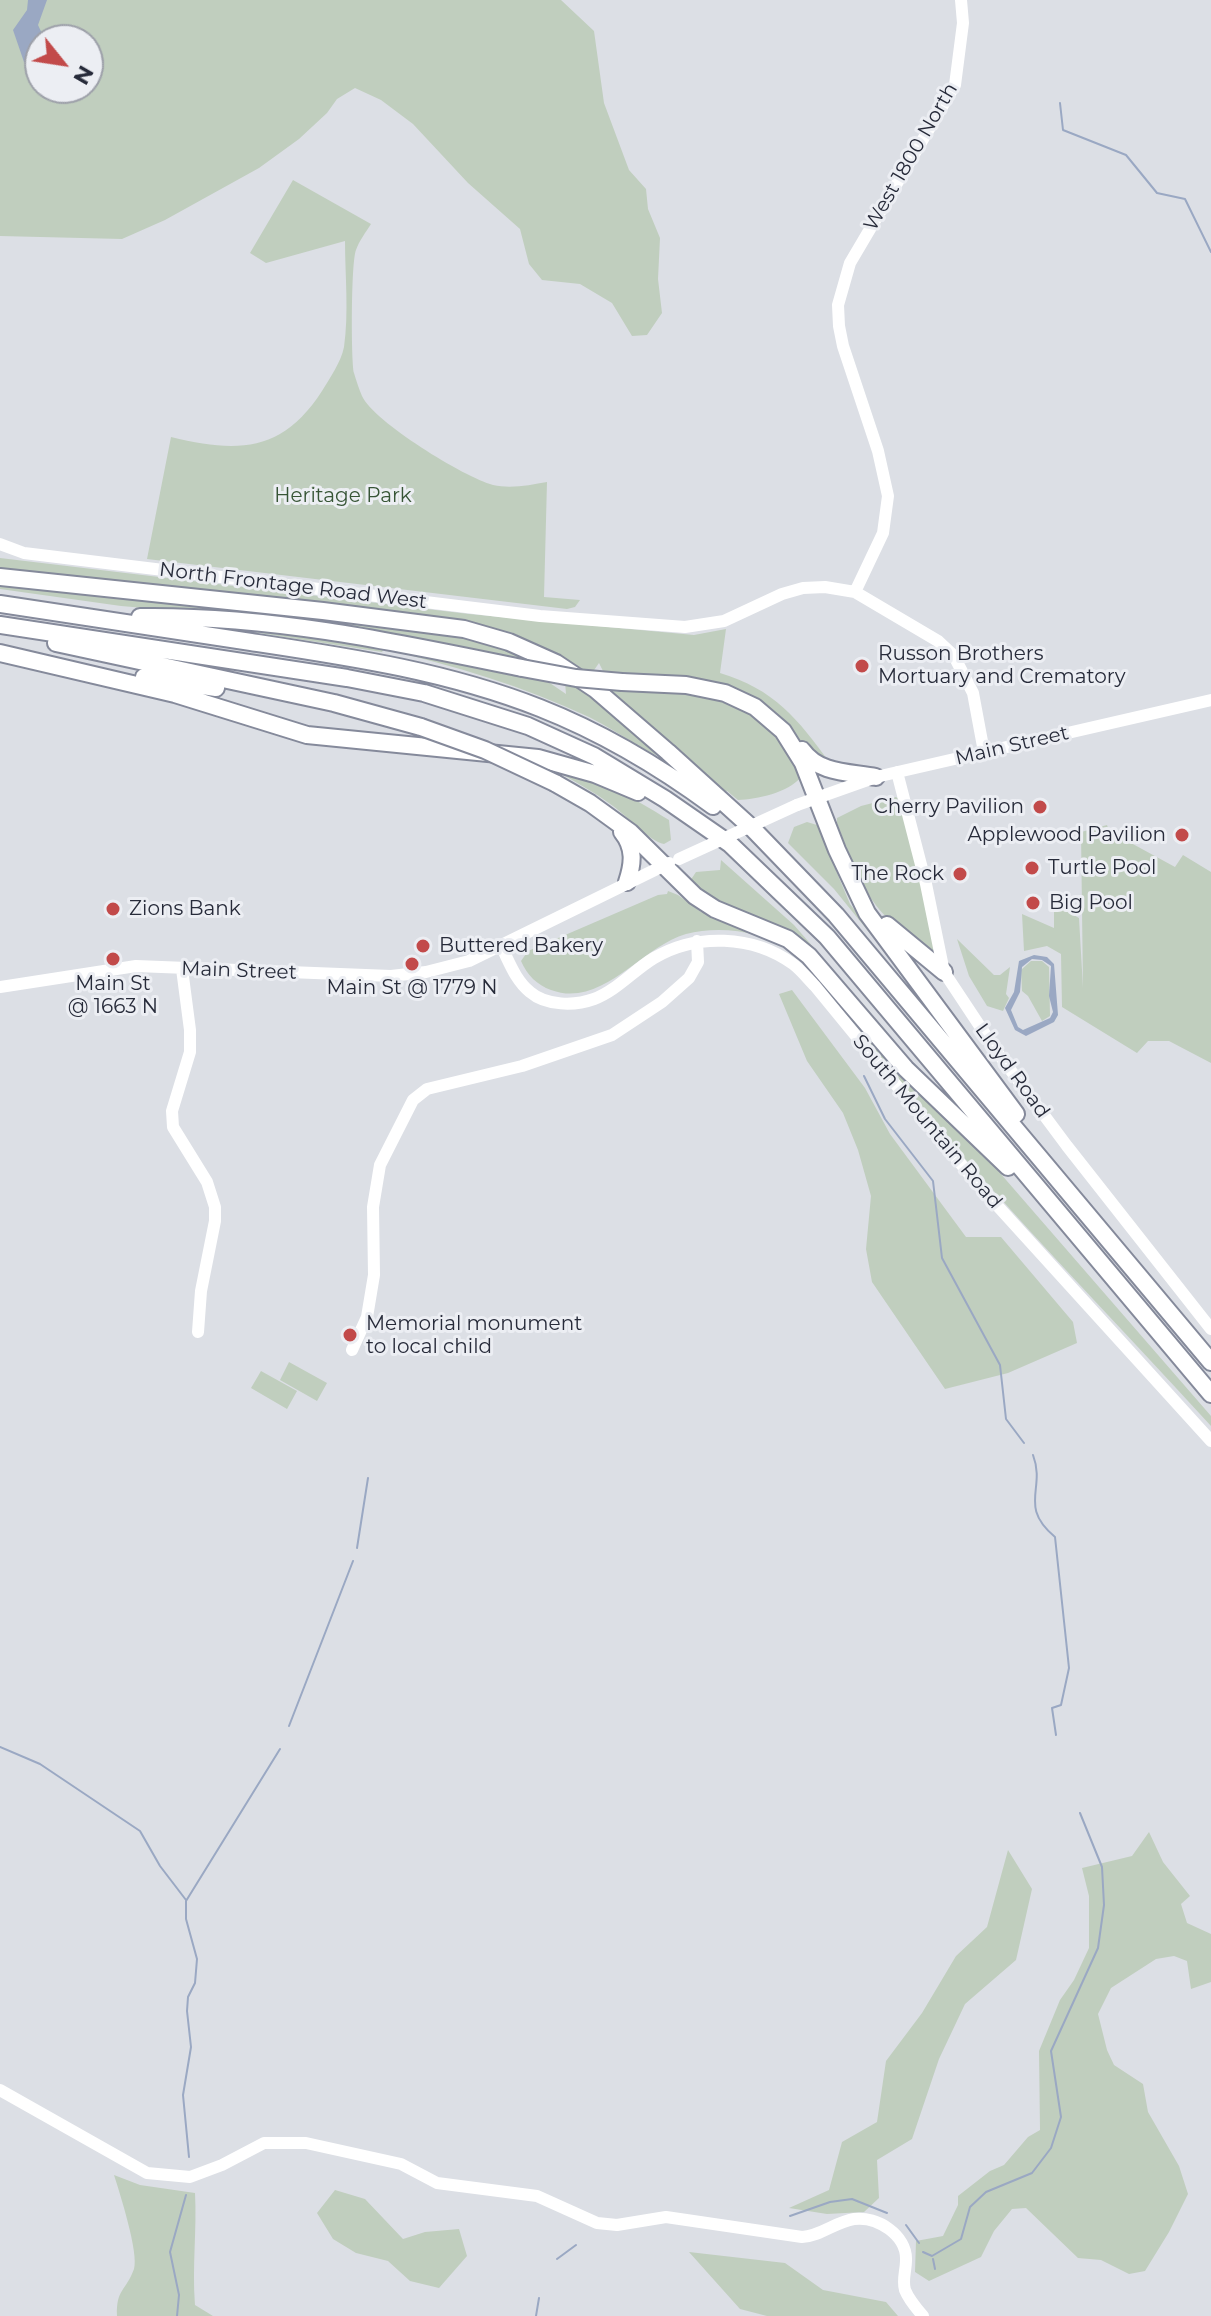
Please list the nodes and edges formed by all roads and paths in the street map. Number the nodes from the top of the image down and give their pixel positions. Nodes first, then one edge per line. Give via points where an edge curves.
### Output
1 (961, 0) edge
2 (0, 544) edge
3 (0, 577) edge
4 (855, 592) junction
5 (0, 604) edge
6 (93, 618) junction
7 (0, 626) edge
8 (0, 653) edge
9 (71, 669) junction
10 (1211, 700) edge
11 (348, 707) junction
12 (786, 736) junction
13 (984, 752) junction
14 (897, 772) junction
15 (876, 777) junction
16 (816, 797) junction
17 (611, 819) junction
18 (782, 861) junction
19 (662, 866) junction
20 (754, 866) junction
21 (627, 882) junction
22 (864, 904) junction
23 (697, 941) junction
24 (501, 946) junction
25 (182, 969) junction
26 (944, 972) junction
27 (0, 987) edge
28 (1099, 1229) junction
29 (1098, 1260) junction
30 (1211, 1329) edge
31 (198, 1332) dead end
32 (352, 1350) dead end
33 (1211, 1362) edge
34 (1211, 1394) edge
35 (1211, 1441) edge
36 (0, 2090) edge
37 (923, 2316) edge

1 - 4 street, West 1800 North via 955,85 850,263 838,305 839,326 888,496 883,533
2 - 4 street, North Frontage Road West via 35,555 685,627 724,621 803,588
3 - 18 highway via 404,620 509,642 556,663 595,689
4 - 13 street via 926,633 954,656 973,693
5 - 6 highway
6 - 12 highway, bridge via 180,616 335,630 576,678 686,685 725,693 755,707
6 - 18 highway via 390,663 508,697 645,761
7 - 11 highway via 31,638
7 - 20 highway via 373,682 466,705 528,726 617,768 691,815
8 - 9 highway
9 - 11 highway
9 - 20 highway via 316,737 558,762 646,796
10 - 13 street, Main Street
11 - 17 highway, bridge via 485,750 555,783
12 - 15 highway via 821,768
12 - 16 highway
13 - 14 street, Main Street
14 - 15 street, Main Street
14 - 26 street, Lloyd Road
15 - 16 street, Main Street
16 - 19 street, Main Street, bridge
16 - 22 highway
17 - 19 highway
17 - 21 highway via 629,841
18 - 28 highway via 836,915
19 - 21 street
19 - 29 highway via 715,909 788,939 809,956 912,1075
20 - 29 highway via 827,937
21 - 24 street
22 - 26 highway
22 - 28 highway
23 - 24 street, South Mountain Road via 655,958 594,999 570,1004 531,993
23 - 32 street via 698,962 689,978 612,1035 522,1066 427,1089 413,1100 380,1165 373,1207 374,1275 367,1317
23 - 35 street, South Mountain Road via 739,942 793,964 974,1180
24 - 25 street, Main Street via 455,966 391,976
25 - 27 street, Main Street via 136,966
25 - 31 street via 190,1052 172,1111 173,1127 207,1182 215,1207
26 - 30 street, Lloyd Road via 1067,1146
28 - 33 highway
29 - 34 highway
36 - 37 street via 147,2173 190,2177 264,2143 306,2143 401,2164 437,2183 537,2196 597,2223 666,2217 802,2237 856,2219 871,2220 902,2241 905,2289

